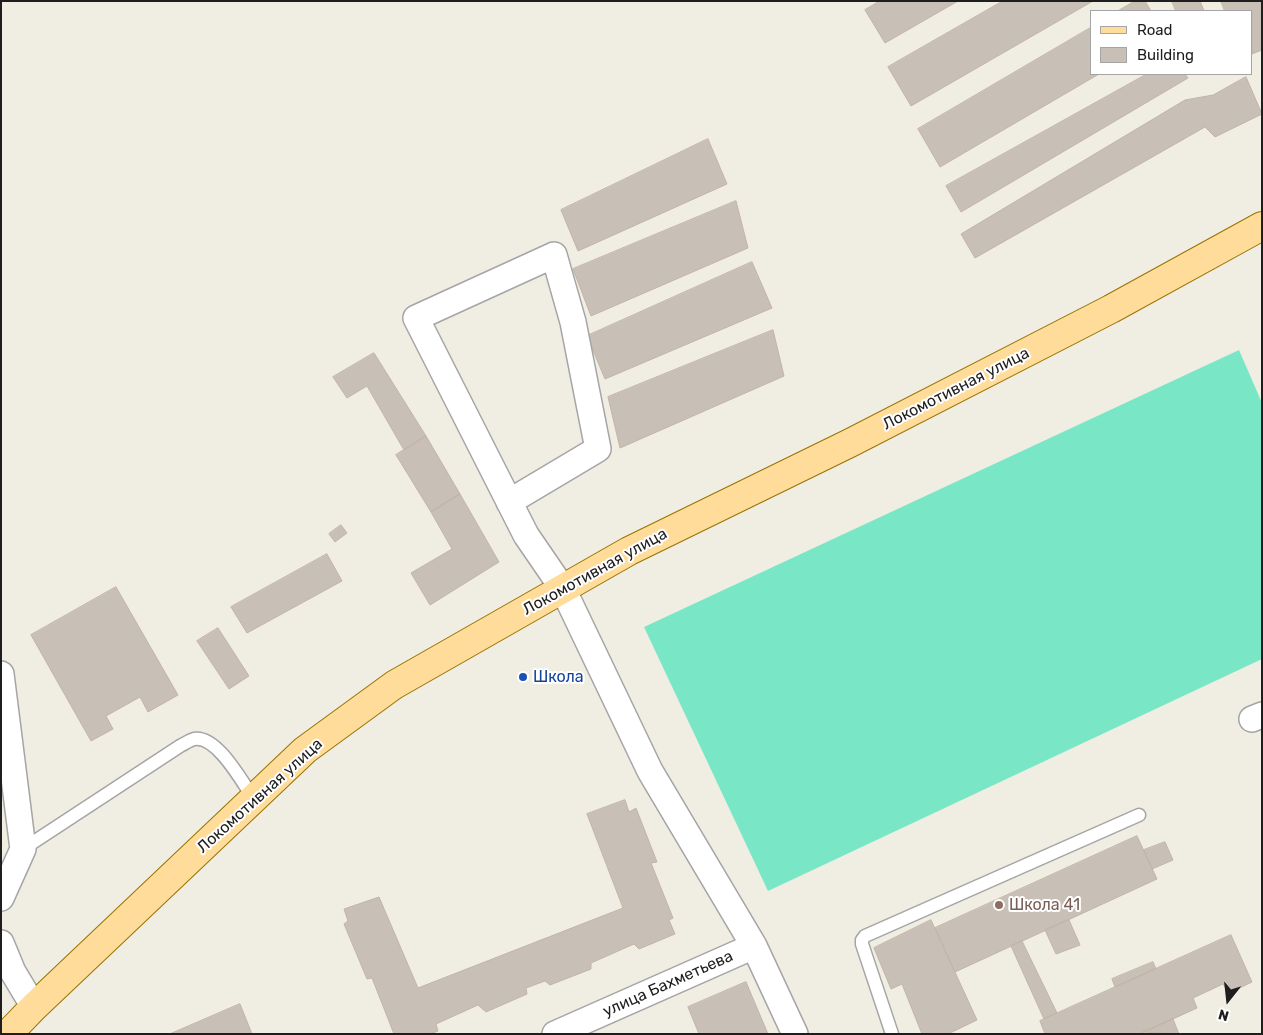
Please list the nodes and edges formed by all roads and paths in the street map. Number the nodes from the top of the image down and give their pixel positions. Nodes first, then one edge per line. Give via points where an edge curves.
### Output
1 (1262, 226) edge
2 (509, 502) junction
3 (563, 589) junction
4 (1, 674) edge
5 (254, 799) junction
6 (1139, 815) dead end
7 (23, 849) junction
8 (1, 898) edge
9 (1, 943) edge
10 (754, 946) junction
11 (34, 1007) junction
12 (8, 1034) edge
13 (555, 1034) edge
14 (796, 1034) edge
15 (892, 1034) edge

1 - 3 main road, Локомотивная улица via 1111,310 859,439 629,551
2 - 2 street via 416,318 554,255 573,322 598,450
2 - 3 street via 526,535
3 - 5 main road, Локомотивная улица via 394,685 305,750
3 - 10 street via 650,771
4 - 7 street
5 - 7 lane via 218,748 208,740 194,739
5 - 11 main road, Локомотивная улица
6 - 15 lane via 865,936 862,944
7 - 8 street
9 - 11 street via 13,972
10 - 13 street, улица Бахметьева
10 - 14 street
11 - 12 main road, Локомотивная улица

